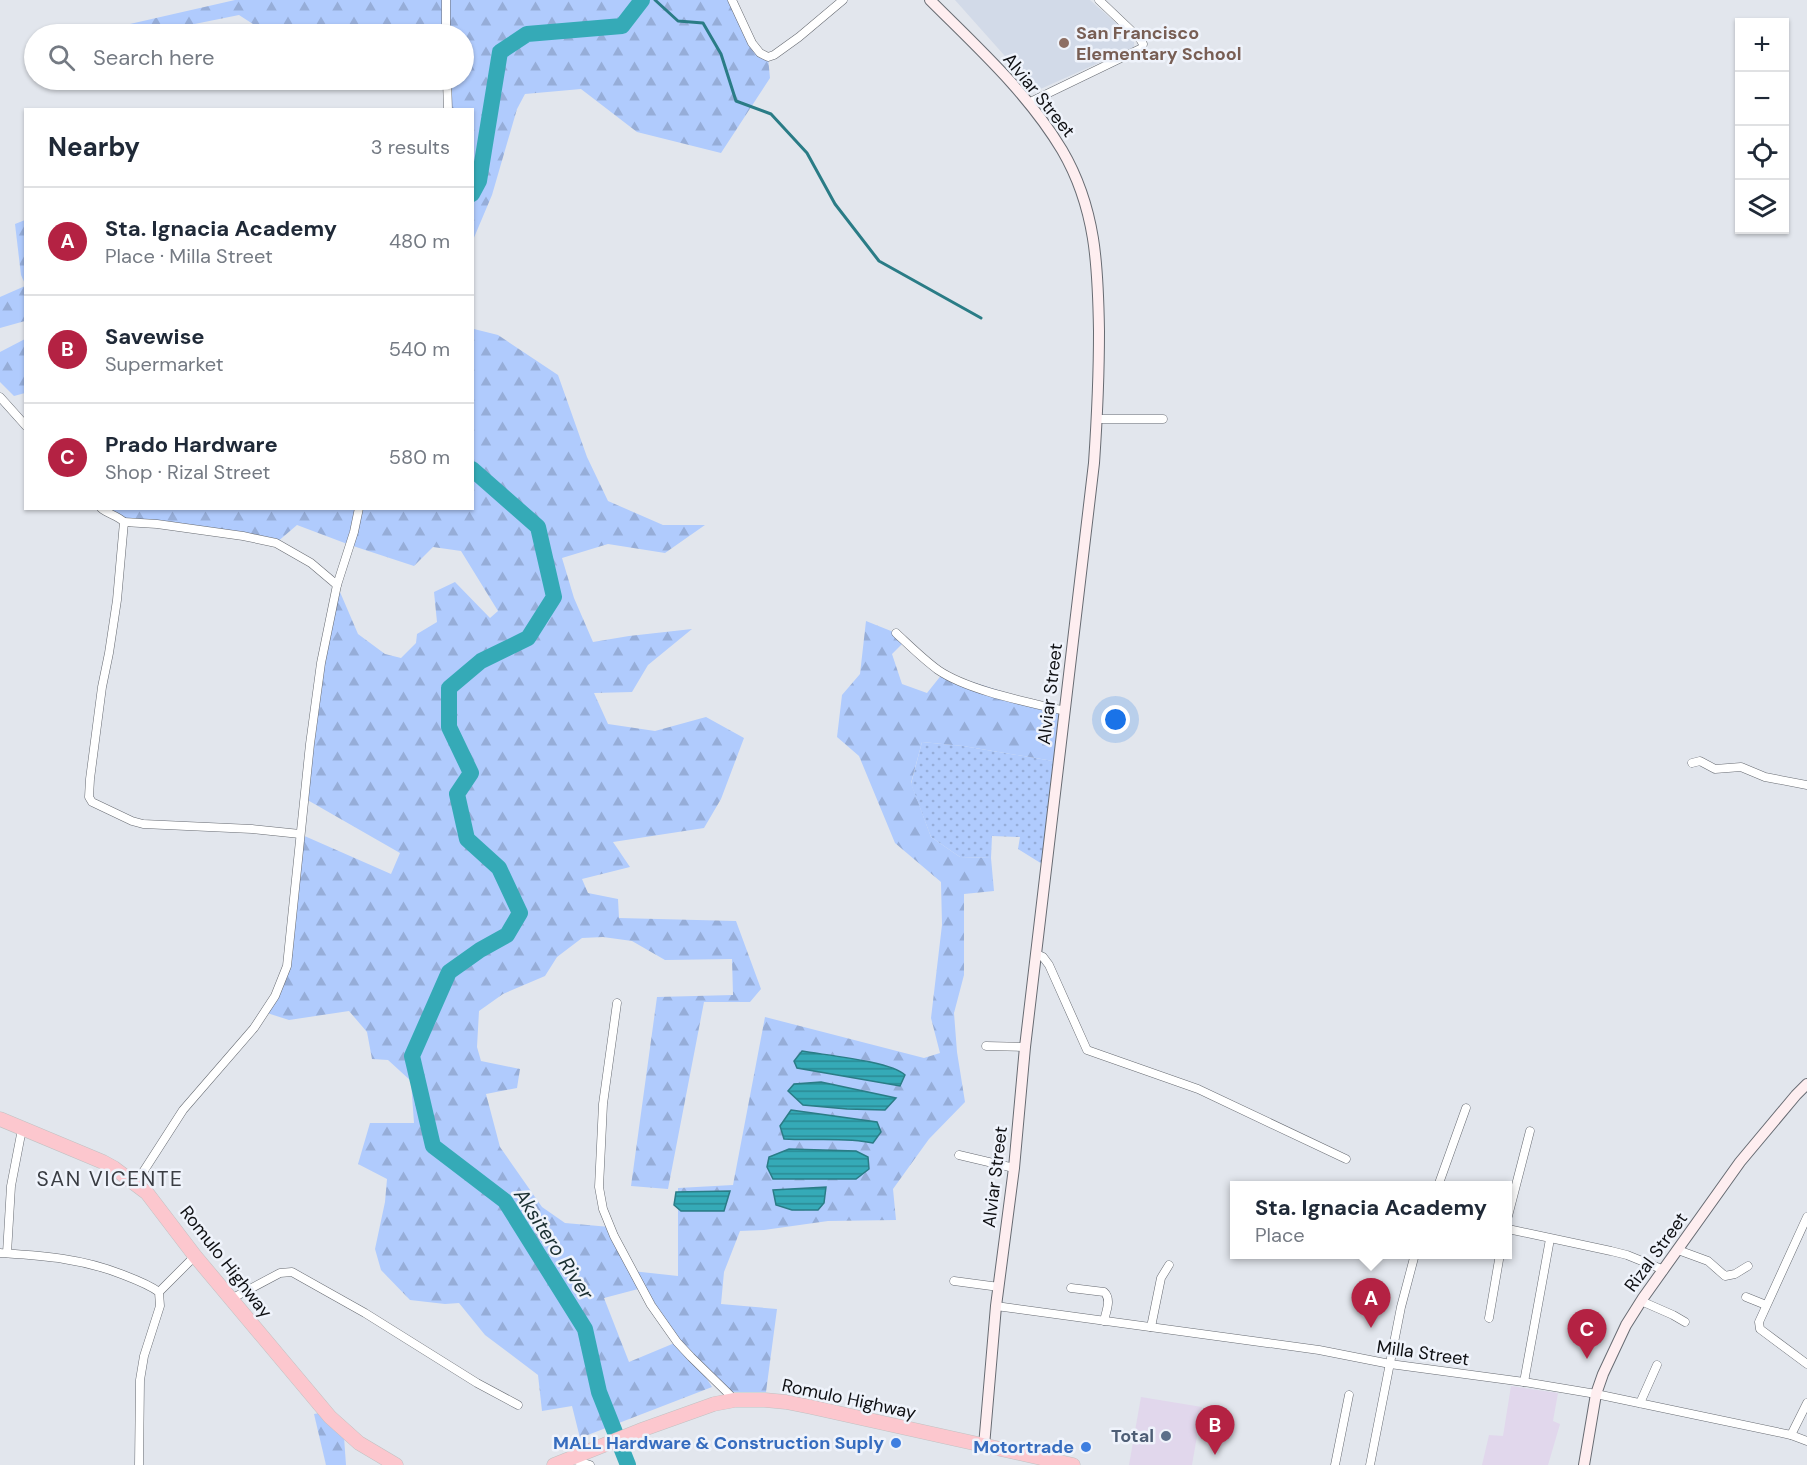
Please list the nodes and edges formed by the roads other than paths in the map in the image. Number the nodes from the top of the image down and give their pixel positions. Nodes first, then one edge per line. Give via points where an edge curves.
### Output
1 (446, 0) edge
2 (732, 0) edge
3 (843, 0) edge
4 (930, 0) edge
5 (1099, 0) edge
6 (446, 24) edge
7 (447, 90) edge
8 (1029, 104) junction
9 (448, 108) edge
10 (0, 397) edge
11 (1097, 418) junction
12 (1163, 419) dead end
13 (24, 424) edge
14 (103, 510) edge
15 (359, 510) edge
16 (124, 522) junction
17 (338, 585) junction
18 (896, 633) dead end
19 (1065, 711) junction
20 (1692, 763) dead end
21 (1807, 785) edge
22 (300, 834) junction
23 (1036, 954) junction
24 (616, 1003) dead end
25 (986, 1046) dead end
26 (1025, 1047) junction
27 (1807, 1084) edge
28 (1466, 1108) dead end
29 (0, 1119) edge
30 (22, 1129) junction
31 (1530, 1131) dead end
32 (959, 1155) dead end
33 (1346, 1159) dead end
34 (1014, 1168) junction
35 (1439, 1181) edge
36 (136, 1183) junction
37 (1512, 1201) edge
38 (1807, 1217) edge
39 (1512, 1230) edge
40 (1550, 1239) junction
41 (1678, 1250) junction
42 (4, 1253) edge
43 (195, 1256) junction
44 (1415, 1259) edge
45 (1499, 1259) edge
46 (1169, 1265) dead end
47 (1749, 1266) dead end
48 (1664, 1269) junction
49 (954, 1281) dead end
50 (999, 1287) junction
51 (1071, 1288) dead end
52 (159, 1292) junction
53 (1746, 1297) dead end
54 (231, 1299) junction
55 (1641, 1301) junction
56 (1767, 1305) junction
57 (996, 1306) junction
58 (1489, 1318) dead end
59 (1104, 1321) junction
60 (1685, 1322) dead end
61 (1151, 1327) junction
62 (1390, 1364) junction
63 (1807, 1364) edge
64 (1657, 1365) dead end
65 (1524, 1382) junction
66 (1596, 1394) junction
67 (1349, 1395) dead end
68 (735, 1400) junction
69 (1640, 1403) junction
70 (1807, 1403) edge
71 (518, 1405) dead end
72 (1791, 1435) junction
73 (1807, 1440) edge
74 (984, 1446) junction
75 (573, 1457) junction
76 (1034, 1460) edge
77 (380, 1461) edge
78 (139, 1465) edge
79 (396, 1465) edge
80 (554, 1465) edge
81 (590, 1465) edge
82 (1073, 1465) edge
83 (1335, 1465) edge
84 (1370, 1465) edge
85 (1584, 1465) edge

1 - 6 street
2 - 3 street via 752,43 768,57
4 - 8 street, Alviar Street
5 - 8 street via 1140,39 1142,48
7 - 9 street
8 - 11 street, Alviar Street via 1063,152 1093,231 1099,304
10 - 13 street
11 - 12 street
11 - 19 street, Alviar Street
14 - 16 street
15 - 17 street
16 - 17 street via 276,543 311,563
16 - 22 street via 89,797 92,802 143,824
17 - 22 street via 321,663
18 - 19 street via 937,670 953,679
19 - 23 street, Alviar Street
20 - 21 street via 1700,761 1715,769 1741,767 1765,777
22 - 36 street via 287,966 275,996 254,1028 183,1110
23 - 26 street, Alviar Street
23 - 33 street via 1049,965 1087,1050 1197,1089
24 - 68 street via 603,1104 599,1187 603,1209 632,1271 658,1314 691,1358
25 - 26 street
26 - 34 street, Alviar Street
27 - 41 street, Rizal Street via 1740,1162
28 - 35 street
29 - 30 highway, Romulo Highway
30 - 36 highway, Romulo Highway via 103,1162
30 - 42 street
31 - 37 street
32 - 34 street
34 - 50 street, Alviar Street
36 - 43 highway, Romulo Highway
38 - 56 street
39 - 40 street
40 - 48 street via 1627,1255
40 - 65 street
41 - 47 street via 1708,1261 1725,1276
41 - 48 street, Rizal Street
42 - 52 street via 57,1257 101,1266
43 - 52 street
43 - 54 highway, Romulo Highway
44 - 62 street
45 - 58 street
46 - 61 street via 1161,1278
48 - 55 street, Rizal Street
49 - 50 street
50 - 57 street, Alviar Street
51 - 59 street via 1107,1295
52 - 78 street via 160,1306 140,1380
53 - 56 street
54 - 71 street via 276,1274 292,1272
54 - 77 highway, Romulo Highway via 330,1417
55 - 60 street
55 - 66 street, Rizal Street via 1626,1325
56 - 63 street via 1760,1329
57 - 59 street, Milla Street
57 - 74 street, Alviar Street
59 - 61 street, Milla Street
61 - 62 street, Milla Street
62 - 65 street, Milla Street
62 - 84 street
64 - 69 street
65 - 66 street, Milla Street
66 - 69 street, Milla Street
66 - 85 street, Rizal Street
67 - 83 street
68 - 74 highway, Romulo Highway via 786,1402
68 - 75 highway, Romulo Highway via 695,1410
69 - 72 street, Milla Street
70 - 72 street
72 - 73 street, Milla Street
74 - 76 highway, Romulo Highway
75 - 80 highway, Romulo Highway
75 - 81 street
76 - 82 highway, Romulo Highway
77 - 79 highway, Romulo Highway

